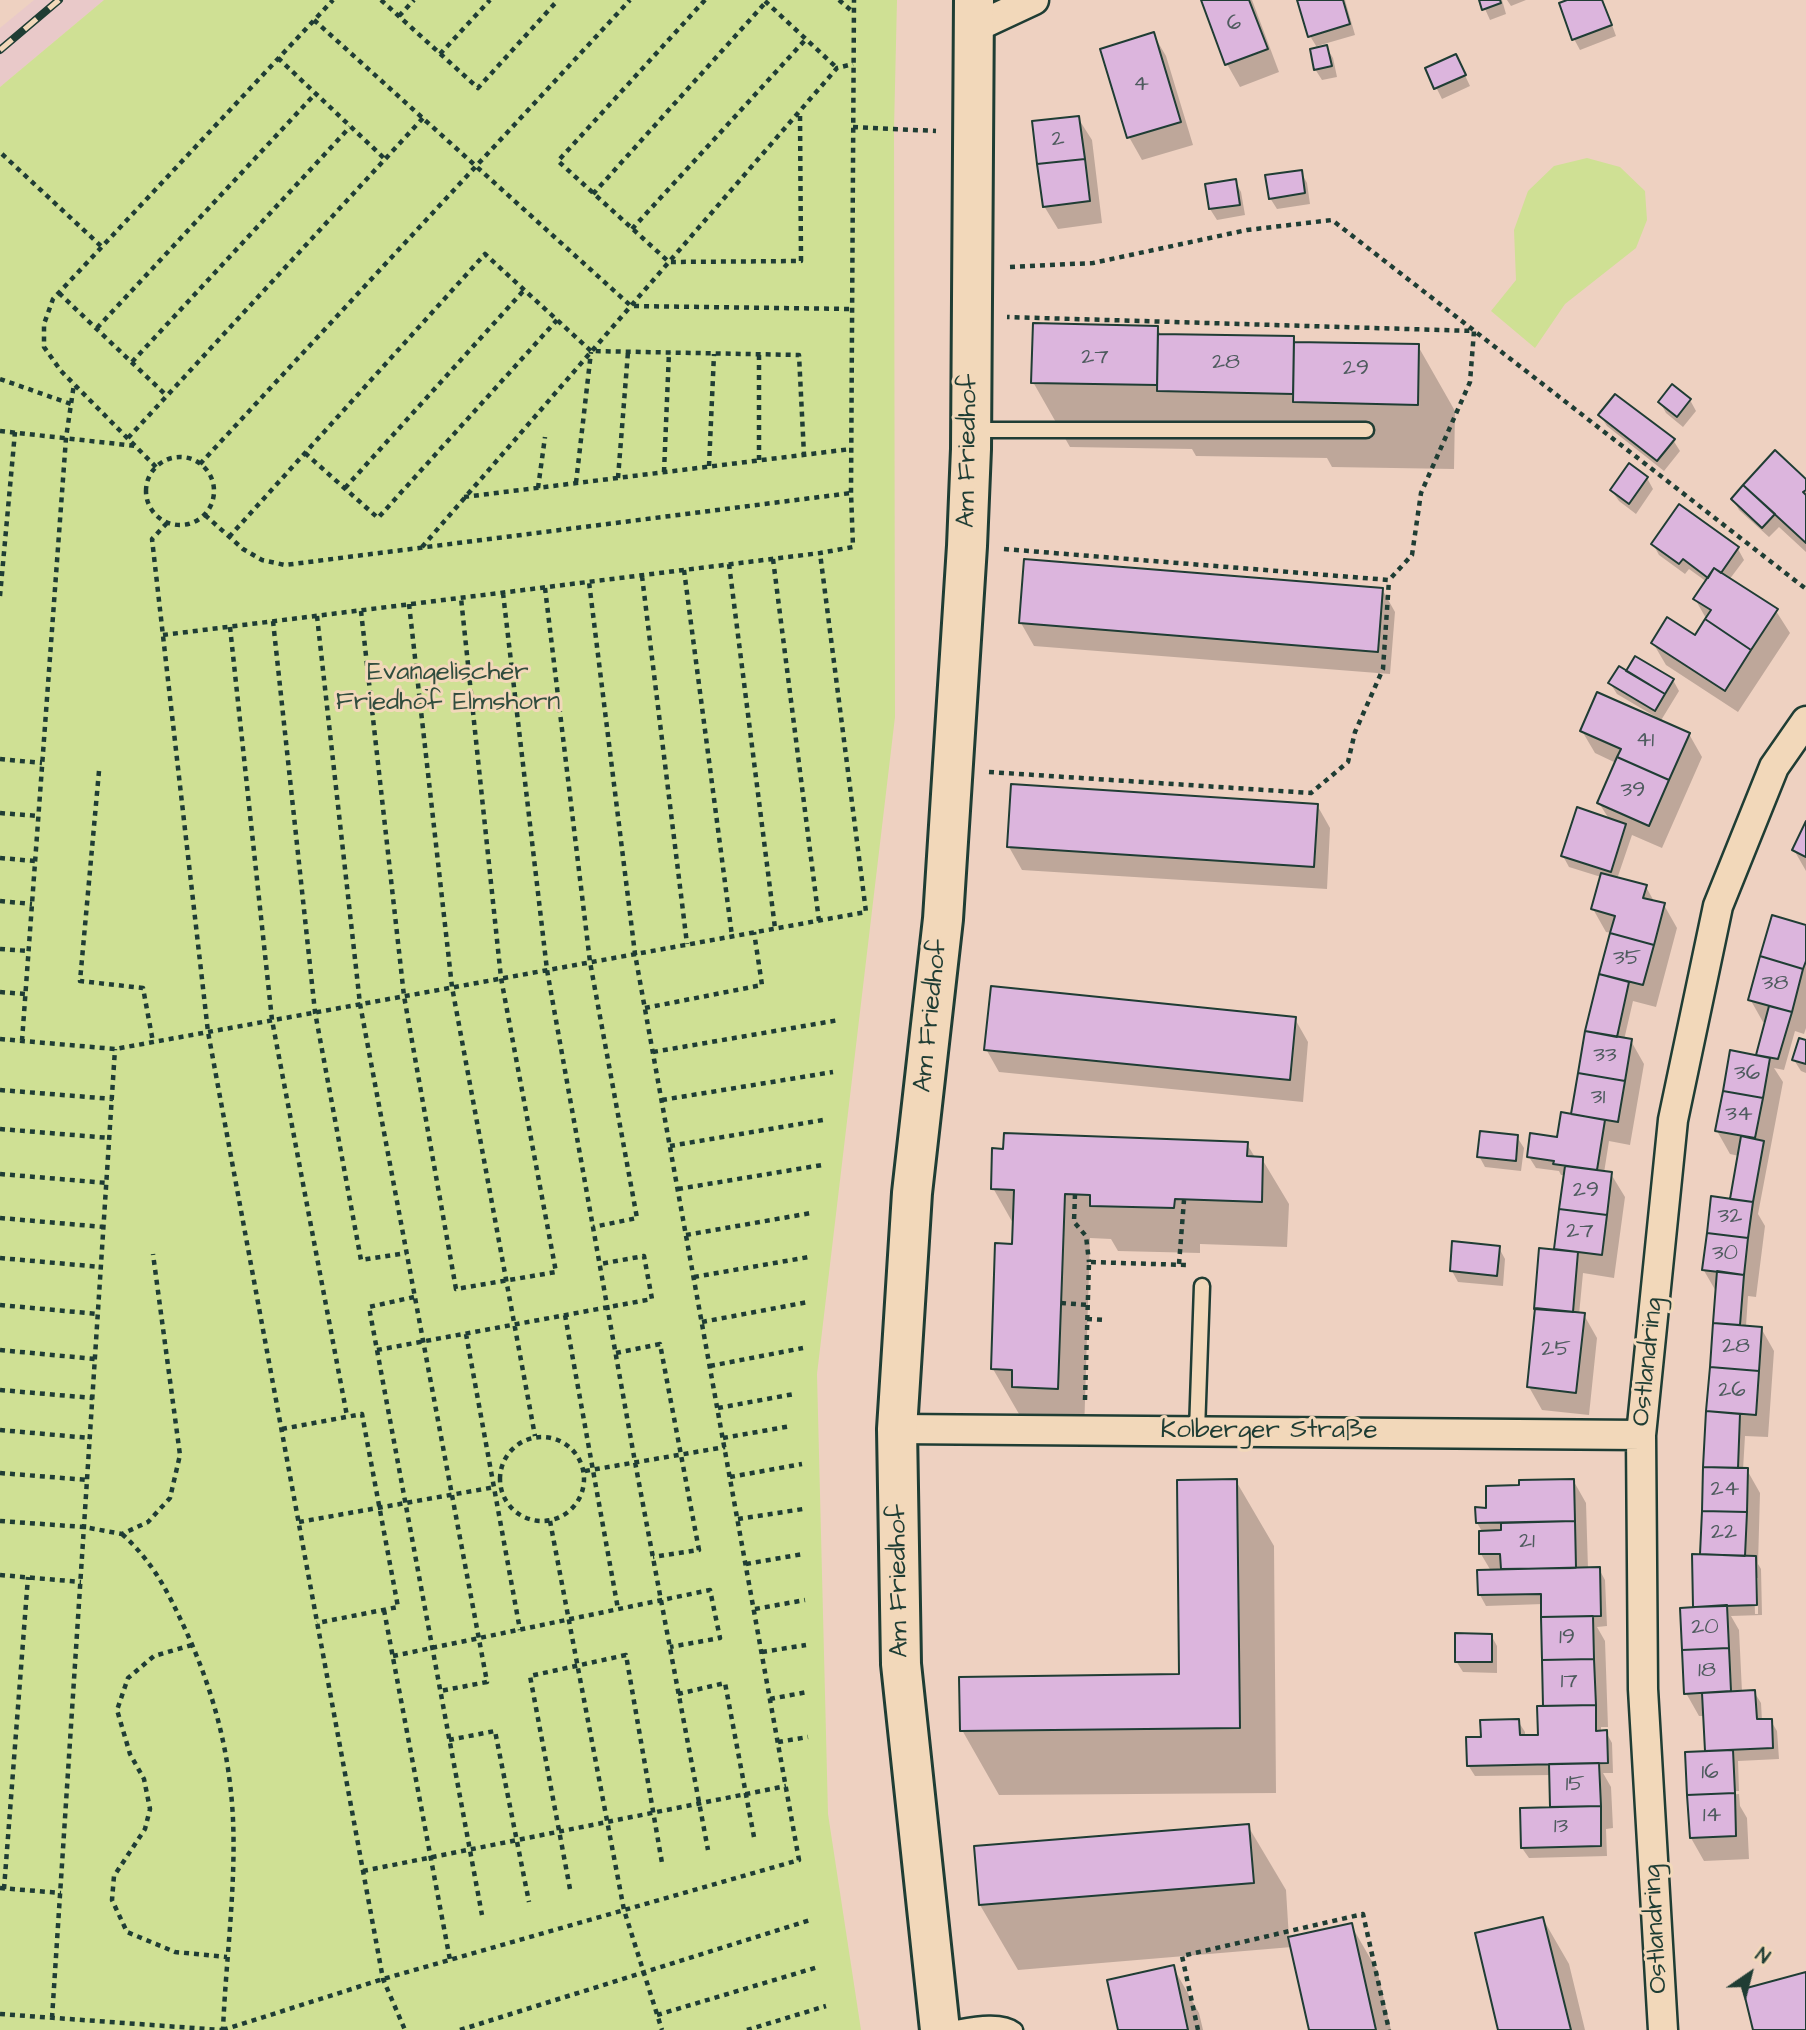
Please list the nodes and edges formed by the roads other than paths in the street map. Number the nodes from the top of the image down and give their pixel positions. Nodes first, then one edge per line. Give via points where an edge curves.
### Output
1 (1034, 0) edge
2 (974, 14) edge
3 (971, 430) junction
4 (1366, 430) dead end
5 (1806, 721) edge
6 (1202, 1286) road end
7 (897, 1429) junction
8 (1196, 1431) junction
9 (1641, 1435) junction
10 (941, 2030) edge
11 (1015, 2030) edge
12 (1663, 2030) edge

1 - 2 street
2 - 3 street, Am Friedhof
3 - 4 lane
3 - 7 street, Am Friedhof via 943,919 912,1193
5 - 9 street, Ostlandring via 1774,767 1718,906 1673,1120
6 - 8 lane
7 - 8 street, Kolberger Straße
7 - 10 street, Am Friedhof via 901,1664
8 - 9 street, Kolberger Straße
9 - 12 street, Ostlandring via 1643,1689
10 - 11 lane via 994,2024

